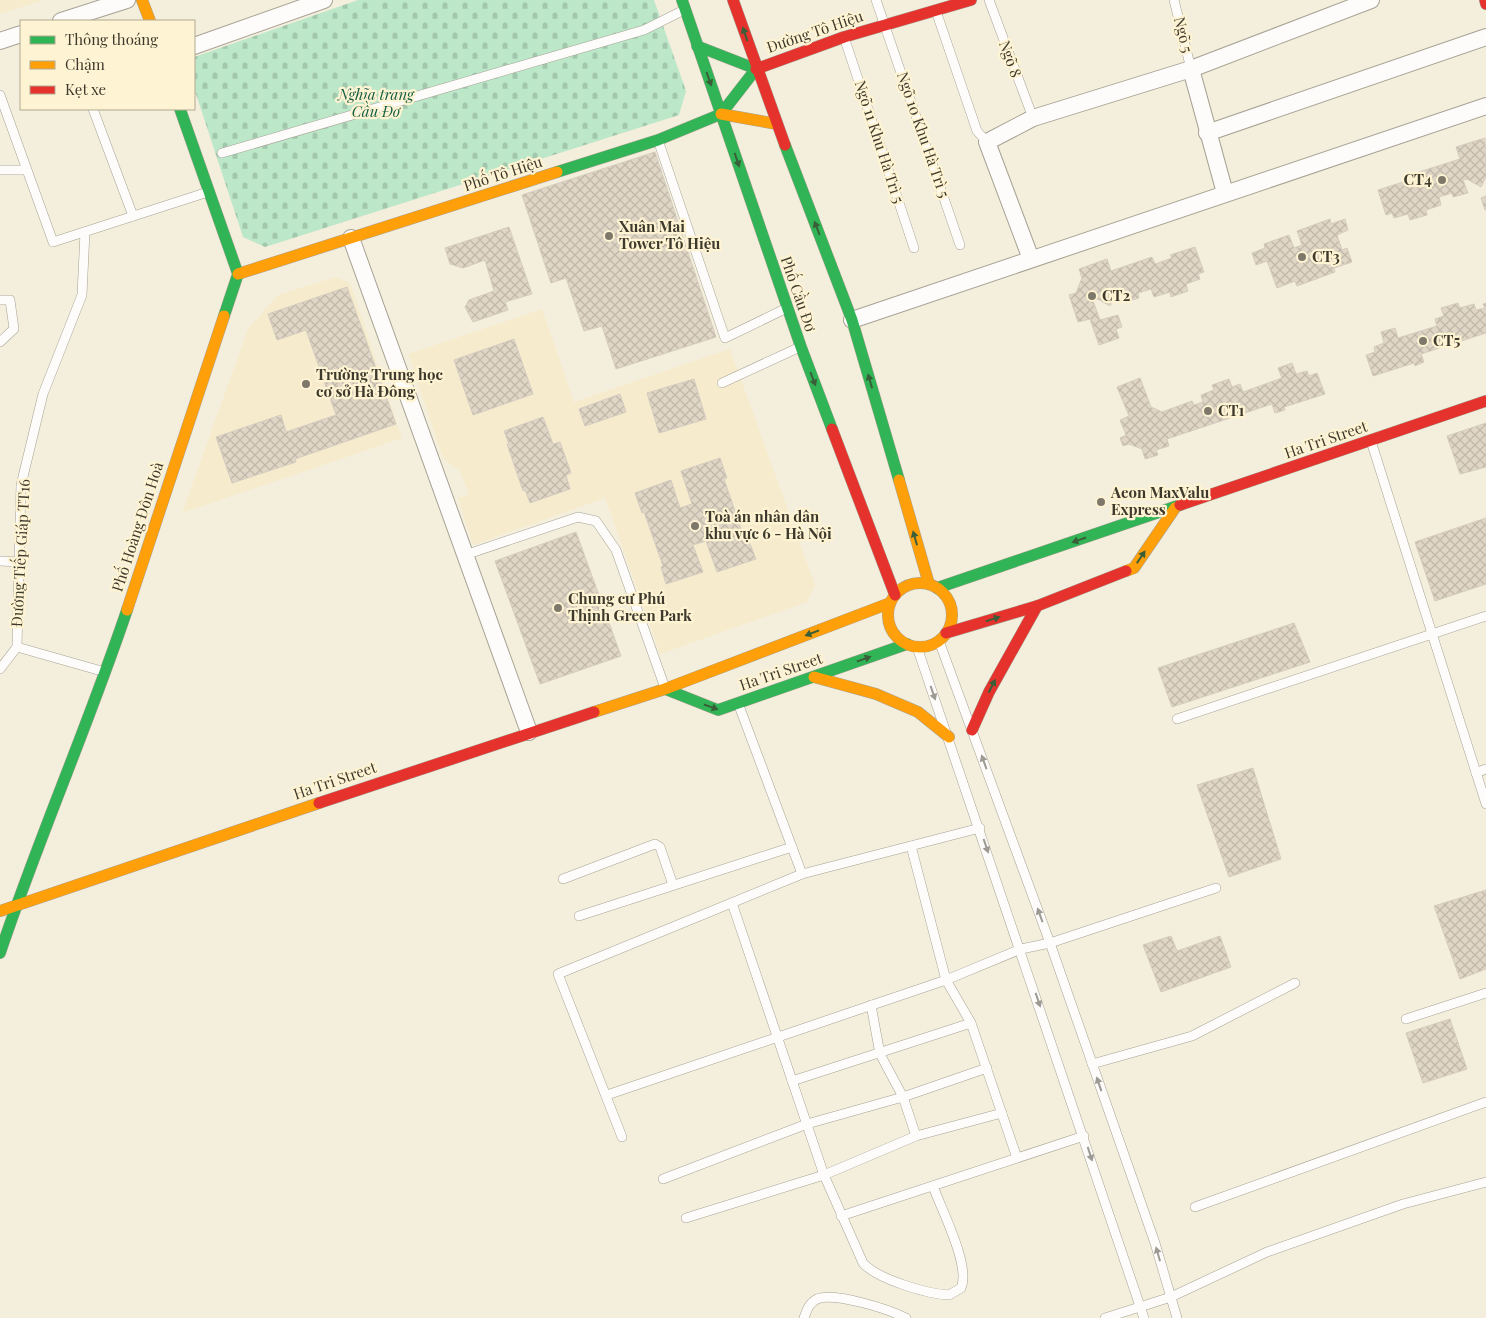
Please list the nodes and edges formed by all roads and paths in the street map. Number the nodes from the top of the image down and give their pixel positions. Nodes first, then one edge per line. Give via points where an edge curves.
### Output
1 (127, 0) edge
2 (142, 0) edge
3 (324, 0) edge
4 (733, 0) edge
5 (876, 0) edge
6 (971, 0) edge
7 (989, 0) edge
8 (1174, 0) edge
9 (1371, 0) edge
10 (1485, 0) edge
11 (684, 4) edge
12 (1486, 4) edge
13 (942, 6) edge
14 (64, 20) edge
15 (150, 20) edge
16 (886, 25) junction
17 (20, 34) edge
18 (844, 37) junction
19 (1486, 37) edge
20 (0, 41) edge
21 (195, 46) edge
22 (697, 46) junction
23 (756, 68) junction
24 (1191, 69) junction
25 (0, 95) edge
26 (1486, 106) edge
27 (94, 110) edge
28 (180, 110) edge
29 (721, 114) junction
30 (1033, 118) junction
31 (4, 120) edge
32 (778, 124) junction
33 (1208, 133) junction
34 (658, 140) junction
35 (988, 142) junction
36 (222, 153) dead end
37 (0, 170) edge
38 (26, 170) junction
39 (209, 192) junction
40 (1225, 193) junction
41 (133, 216) junction
42 (85, 232) junction
43 (351, 238) junction
44 (960, 245) dead end
45 (914, 248) dead end
46 (1031, 259) junction
47 (238, 274) junction
48 (0, 300) edge
49 (787, 308) junction
50 (852, 320) junction
51 (0, 342) edge
52 (801, 347) junction
53 (722, 383) dead end
54 (1486, 401) edge
55 (1371, 441) junction
56 (1175, 508) junction
57 (465, 555) junction
58 (0, 561) edge
59 (19, 562) junction
60 (933, 586) junction
61 (893, 599) junction
62 (1037, 606) junction
63 (1486, 616) edge
64 (1432, 635) junction
65 (943, 637) junction
66 (912, 646) junction
67 (17, 647) junction
68 (0, 669) edge
69 (106, 672) junction
70 (814, 676) junction
71 (665, 689) junction
72 (738, 703) junction
73 (1176, 719) dead end
74 (972, 730) junction
75 (529, 732) junction
76 (949, 737) junction
77 (1486, 769) edge
78 (1476, 773) junction
79 (1486, 804) edge
80 (980, 828) junction
81 (911, 846) junction
82 (792, 848) junction
83 (802, 874) junction
84 (563, 879) dead end
85 (673, 885) junction
86 (1216, 888) dead end
87 (732, 903) junction
88 (16, 904) junction
89 (0, 911) edge
90 (579, 916) dead end
91 (1050, 943) junction
92 (1021, 948) junction
93 (0, 953) edge
94 (946, 980) junction
95 (1295, 983) dead end
96 (1486, 993) edge
97 (871, 1005) junction
98 (1406, 1019) dead end
99 (971, 1023) junction
100 (777, 1037) junction
101 (880, 1054) junction
102 (1092, 1064) junction
103 (987, 1068) junction
104 (792, 1081) junction
105 (607, 1095) junction
106 (903, 1097) junction
107 (1486, 1102) edge
108 (1002, 1113) junction
109 (806, 1124) junction
110 (916, 1136) junction
111 (1084, 1136) junction
112 (622, 1137) dead end
113 (1017, 1158) junction
114 (824, 1175) junction
115 (663, 1179) dead end
116 (1486, 1182) edge
117 (933, 1186) junction
118 (1195, 1207) dead end
119 (841, 1216) junction
120 (686, 1218) dead end
121 (1171, 1299) junction
122 (1142, 1312) edge
123 (804, 1318) edge
124 (906, 1318) edge
125 (1105, 1318) edge
126 (1177, 1318) edge

1 - 14 street
2 - 15 street
3 - 21 street
23 -> 4 street
5 - 16 lane, Ngõ 10 Khu Hà Trì 5
6 - 13 street, Đường Tô Hiệu
7 - 30 lane, Ngõ 8
8 - 24 lane, Ngõ 5
9 - 24 street
10 - 12 street
11 - 22 street, Phố Cầu Đơ
11 - 36 lane via 644,30
13 - 16 street, Đường Tô Hiệu
13 - 35 lane via 977,131
16 - 18 street, Đường Tô Hiệu
16 - 44 lane, Ngõ 10 Khu Hà Trì 5
17 - 20 street
18 - 23 street, Đường Tô Hiệu
18 - 45 lane, Ngõ 11 Khu Hà Trì 5
19 - 33 street
22 - 23 street
22 -> 29 street, Phố Cầu Đơ
23 - 29 street
23 - 32 street
24 - 30 street
24 - 33 street
25 - 31 lane
26 - 40 street
27 - 41 lane
28 - 39 street
29 - 32 street
29 - 34 street, Phố Tô Hiệu
29 -> 49 street, Phố Cầu Đơ
30 - 35 street
31 - 38 lane
50 -> 32 street
33 - 40 street
34 - 43 street, Phố Tô Hiệu
34 - 49 lane via 725,338
35 - 46 street
37 - 38 lane
38 - 42 lane via 53,242
39 - 41 lane
39 - 47 street
40 - 46 street
41 - 42 lane
42 - 59 lane, Đường Tiếp Giáp TT16 via 82,295 43,394 21,485
43 - 47 street, Phố Tô Hiệu
43 - 57 street
46 - 50 street
47 - 69 street, Phố Hoàng Đôn Hoà
48 - 51 lane via 10,300 14,329
49 - 52 street, Phố Cầu Đơ
60 -> 50 street
52 - 53 lane
52 -> 61 street, Phố Cầu Đơ
54 - 55 street, Ha Tri Street
55 - 56 street, Ha Tri Street
55 - 64 lane
56 -> 60 street, Ha Tri Street
62 -> 56 street via 1134,568
57 - 71 lane via 578,517 596,520 616,550
57 - 75 street
58 - 59 lane
59 - 67 lane, Đường Tiếp Giáp TT16
60 - 61 street via 911,584
60 - 65 street via 950,602 951,624
61 - 66 street via 889,622 899,639
61 -> 71 street, Ha Tri Street
65 -> 62 street
74 -> 62 street
63 - 64 lane
64 - 73 lane
64 - 78 lane
65 - 66 street via 929,646
65 - 74 lane
70 -> 66 street, Ha Tri Street
66 -> 76 lane
67 - 68 lane, Đường Tiếp Giáp TT16
67 - 69 lane
69 - 88 street, Phố Hoàng Đôn Hoà
70 - 72 street, Ha Tri Street
70 - 76 street via 876,694 910,708
71 -> 72 street, Ha Tri Street via 718,710
71 - 75 street, Ha Tri Street
72 - 82 lane
91 -> 74 lane
75 - 88 street, Ha Tri Street
76 - 80 lane
77 - 78 lane
78 - 79 lane
80 - 81 lane
80 -> 92 lane
81 - 83 lane
81 - 94 lane
82 - 83 lane
82 - 85 lane
83 - 87 lane
84 - 85 lane via 655,844 660,846
85 - 90 lane
86 - 91 lane
87 - 100 lane
87 - 105 lane via 558,974
88 - 89 street, Ha Tri Street
88 - 93 street, Phố Hoàng Đôn Hoà
91 - 92 lane
91 - 102 lane
92 - 94 lane
92 -> 111 lane
94 - 97 lane
94 - 99 lane
95 - 102 lane via 1192,1036
96 - 98 lane
97 - 100 lane
97 - 101 lane
99 - 101 lane
99 - 103 lane
100 - 104 lane
100 - 105 lane
101 - 104 lane
101 - 106 lane
121 -> 102 lane via 1155,1243
103 - 106 lane
103 - 108 lane
104 - 109 lane
105 - 112 lane
106 - 109 lane
106 - 110 lane
107 - 118 lane
108 - 110 lane
108 - 113 lane
109 - 114 lane
109 - 115 lane
110 - 114 lane
111 - 113 lane
111 -> 122 lane
113 - 117 lane
114 - 119 lane
114 - 120 lane
116 - 121 lane via 1403,1204 1267,1252
117 - 119 lane
117 - 119 lane via 962,1268 964,1282 954,1294 940,1295 874,1272 863,1263
121 - 122 lane
121 - 126 lane
122 - 125 lane
123 - 124 lane via 810,1304 825,1297 878,1307

